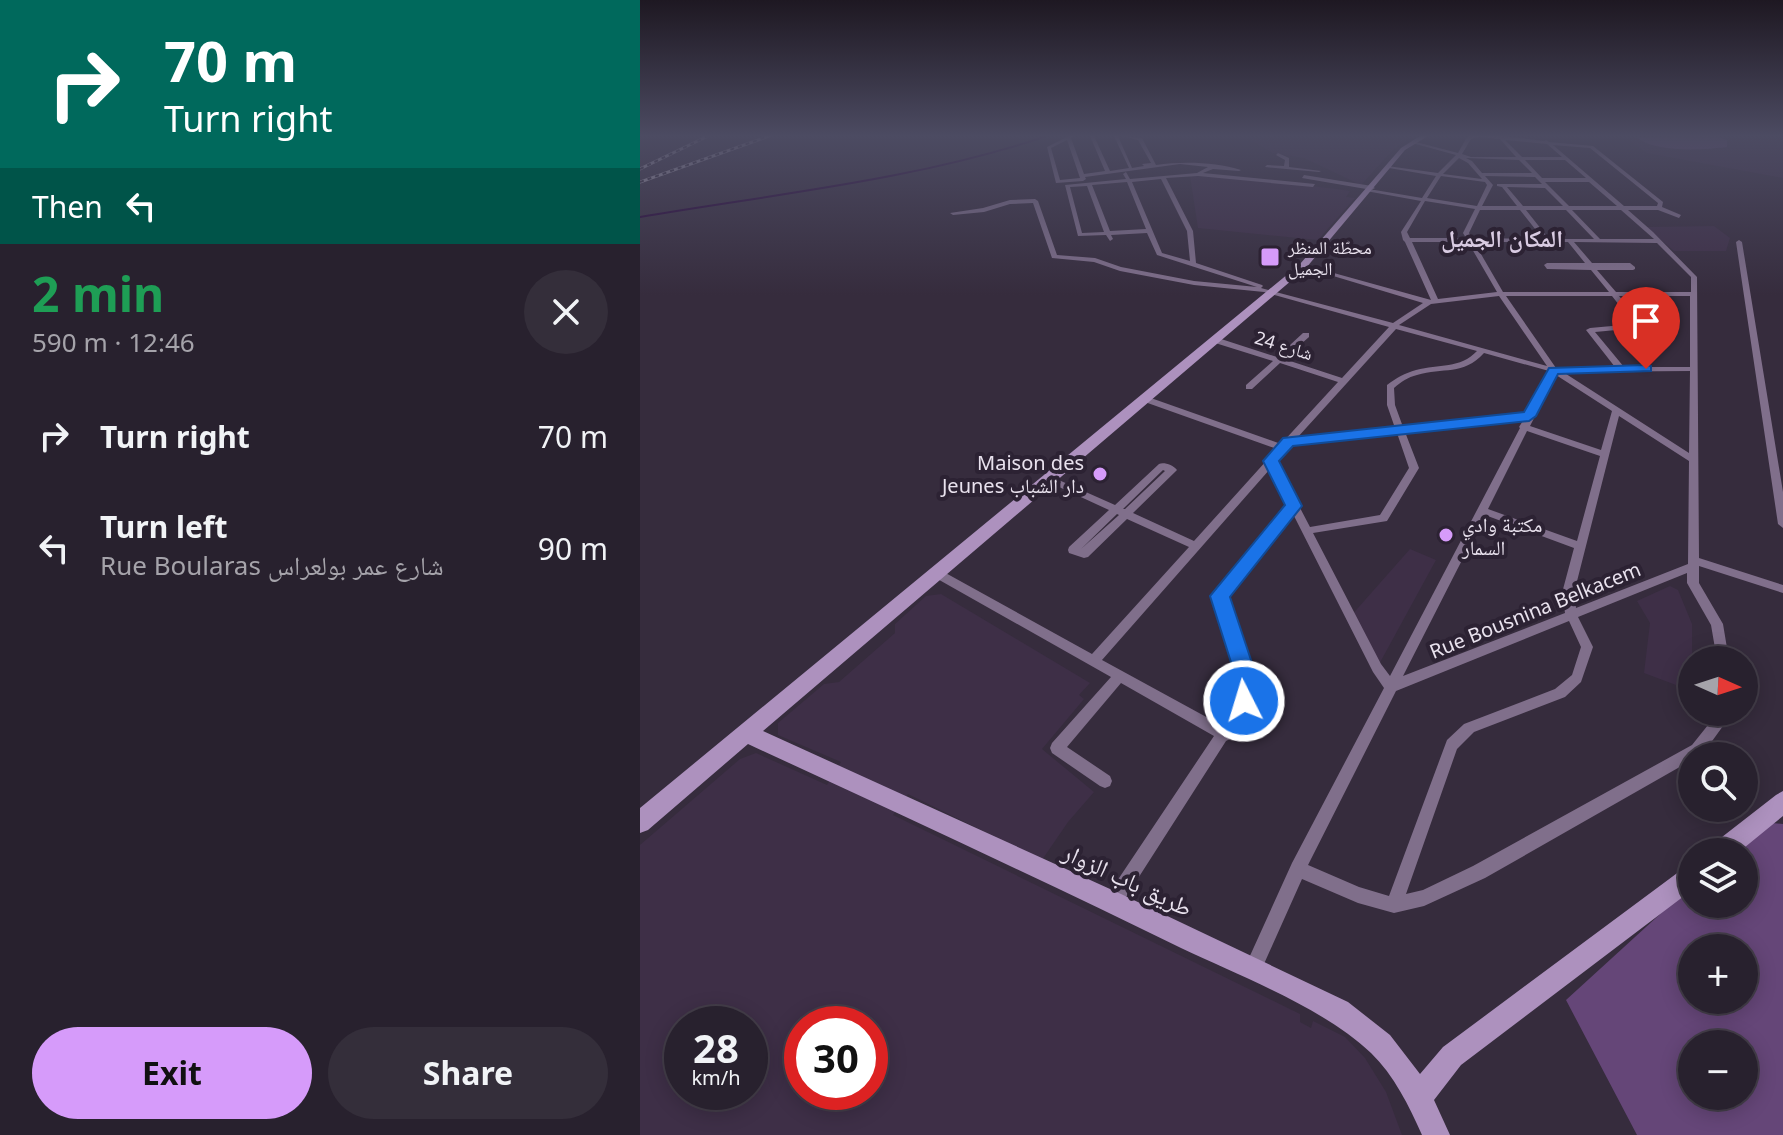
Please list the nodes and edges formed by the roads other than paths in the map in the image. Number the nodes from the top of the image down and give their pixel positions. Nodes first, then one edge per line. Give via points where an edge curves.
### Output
1 (1068, 189) edge
2 (1091, 189) edge
3 (1131, 189) edge
4 (1169, 189) edge
5 (1365, 189) edge
6 (1432, 189) edge
7 (1484, 189) edge
8 (1506, 189) edge
9 (1549, 189) edge
10 (1602, 189) edge
11 (1643, 189) edge
12 (1370, 190) junction
13 (1426, 200) junction
14 (1478, 208) junction
15 (1521, 208) junction
16 (1567, 208) junction
17 (1623, 208) junction
18 (1659, 208) junction
19 (953, 213) dead end
20 (1679, 216) dead end
21 (1147, 231) junction
22 (1541, 233) junction
23 (1591, 233) junction
24 (1109, 236) junction
25 (1405, 236) junction
26 (1468, 236) junction
27 (1654, 237) junction
28 (1547, 240) junction
29 (1570, 241) junction
30 (1599, 241) junction
31 (1739, 242) dead end
32 (1193, 264) junction
33 (1303, 266) junction
34 (1592, 266) junction
35 (1271, 292) junction
36 (1501, 294) junction
37 (1615, 294) junction
38 (1695, 294) junction
39 (1432, 301) junction
40 (1394, 326) junction
41 (1306, 335) dead end
42 (1215, 340) junction
43 (1483, 350) junction
44 (1278, 360) junction
45 (1621, 369) junction
46 (1695, 369) junction
47 (1554, 370) junction
48 (1344, 381) junction
49 (1249, 387) dead end
50 (1145, 399) junction
51 (1616, 412) junction
52 (1526, 422) junction
53 (1401, 430) junction
54 (1286, 445) junction
55 (1604, 454) junction
56 (1693, 460) junction
57 (1271, 461) junction
58 (1049, 479) junction
59 (1781, 496) edge
60 (1294, 506) junction
61 (1481, 510) junction
62 (1121, 511) junction
63 (1783, 524) edge
64 (1306, 531) junction
65 (1196, 546) junction
66 (1579, 546) junction
67 (1692, 564) junction
68 (938, 574) junction
69 (1783, 589) edge
70 (1571, 614) junction
71 (1721, 646) edge
72 (1093, 662) junction
73 (1119, 677) junction
74 (1391, 687) junction
75 (1715, 726) edge
76 (746, 733) junction
77 (1225, 735) junction
78 (1105, 781) dead end
79 (1783, 802) edge
80 (640, 822) edge
81 (1738, 838) edge
82 (1298, 869) junction
83 (1678, 886) edge
84 (1113, 902) junction
85 (1394, 905) junction
86 (1253, 969) junction
87 (1419, 1097) junction
88 (1436, 1135) edge

1 - 24 street via 1080,235
2 - 24 street
3 - 21 street
4 - 32 street via 1190,231
5 - 12 street
6 - 13 street
7 - 14 street
8 - 15 street
9 - 16 street
10 - 17 street
11 - 18 street via 1661,203
12 - 13 street
12 - 33 main road
13 - 14 street
13 - 25 street
14 - 15 street
14 - 26 street
15 - 16 street
15 - 22 street
16 - 17 street
16 - 23 street
17 - 18 street
17 - 27 street
18 - 20 street
19 - 35 street via 1035,201 1054,257
21 - 24 street
21 - 32 street via 1159,254
22 - 23 street
22 - 26 street
22 - 28 street
23 - 27 street
23 - 30 street
25 - 26 street
25 - 39 street
26 - 28 street
26 - 36 street
27 - 30 street
27 - 38 street via 1694,277
28 - 29 street
29 - 30 street
29 - 34 street
31 - 59 street
32 - 35 street
33 - 35 main road
33 - 39 street
34 - 34 street via 1633,268 1630,265
34 - 34 street via 1547,265 1549,268
34 - 37 street
35 - 40 street
35 - 42 main road
36 - 37 street
36 - 39 street
36 - 47 street
37 - 38 street
37 - 45 street via 1638,323 1597,324 1591,333
38 - 46 street
39 - 40 street
40 - 43 street
40 - 48 street
41 - 44 street
42 - 44 street, شارع 24
42 - 50 main road
43 - 47 street
43 - 53 street via 1474,363 1401,376 1390,387
44 - 48 street, شارع 24
44 - 49 street
45 - 46 street
45 - 47 street
46 - 56 street
47 - 51 street
47 - 52 street
48 - 54 street
50 - 54 street
50 - 58 main road
51 - 55 street
51 - 56 street
52 - 53 street
52 - 55 street
52 - 61 street
53 - 54 street
53 - 64 street via 1414,468 1383,518
54 - 57 street
55 - 66 street
56 - 67 street
57 - 60 street
57 - 65 street
58 - 62 street
58 - 68 main road
59 - 63 street
60 - 64 street
60 - 77 street via 1220,596 1246,675 1244,701
61 - 66 street
61 - 74 street
62 - 62 street via 1084,554 1073,550
62 - 62 street via 1162,466 1172,470
62 - 65 street
64 - 74 street
65 - 72 street
66 - 70 street via 1568,593
67 - 69 street
67 - 70 street, Rue Bousnina Belkacem
67 - 71 street via 1693,583 1717,624
68 - 72 street
68 - 76 main road
70 - 74 street, Rue Bousnina Belkacem
70 - 85 street via 1587,647 1577,678 1560,693 1469,728 1452,745
72 - 73 street
73 - 77 street
73 - 78 street via 1057,748
74 - 82 street
75 - 85 street via 1697,750 1638,785 1479,872 1424,898
76 - 80 main road
76 - 84 main road, طريق باب الزوار
77 - 84 street
79 - 81 main road
82 - 85 street
82 - 86 street
83 - 87 main road via 1452,1056
84 - 86 main road, طريق باب الزوار
86 - 87 main road, طريق باب الزوار via 1361,1026 1399,1065
87 - 88 main road, طريق باب الزوار

